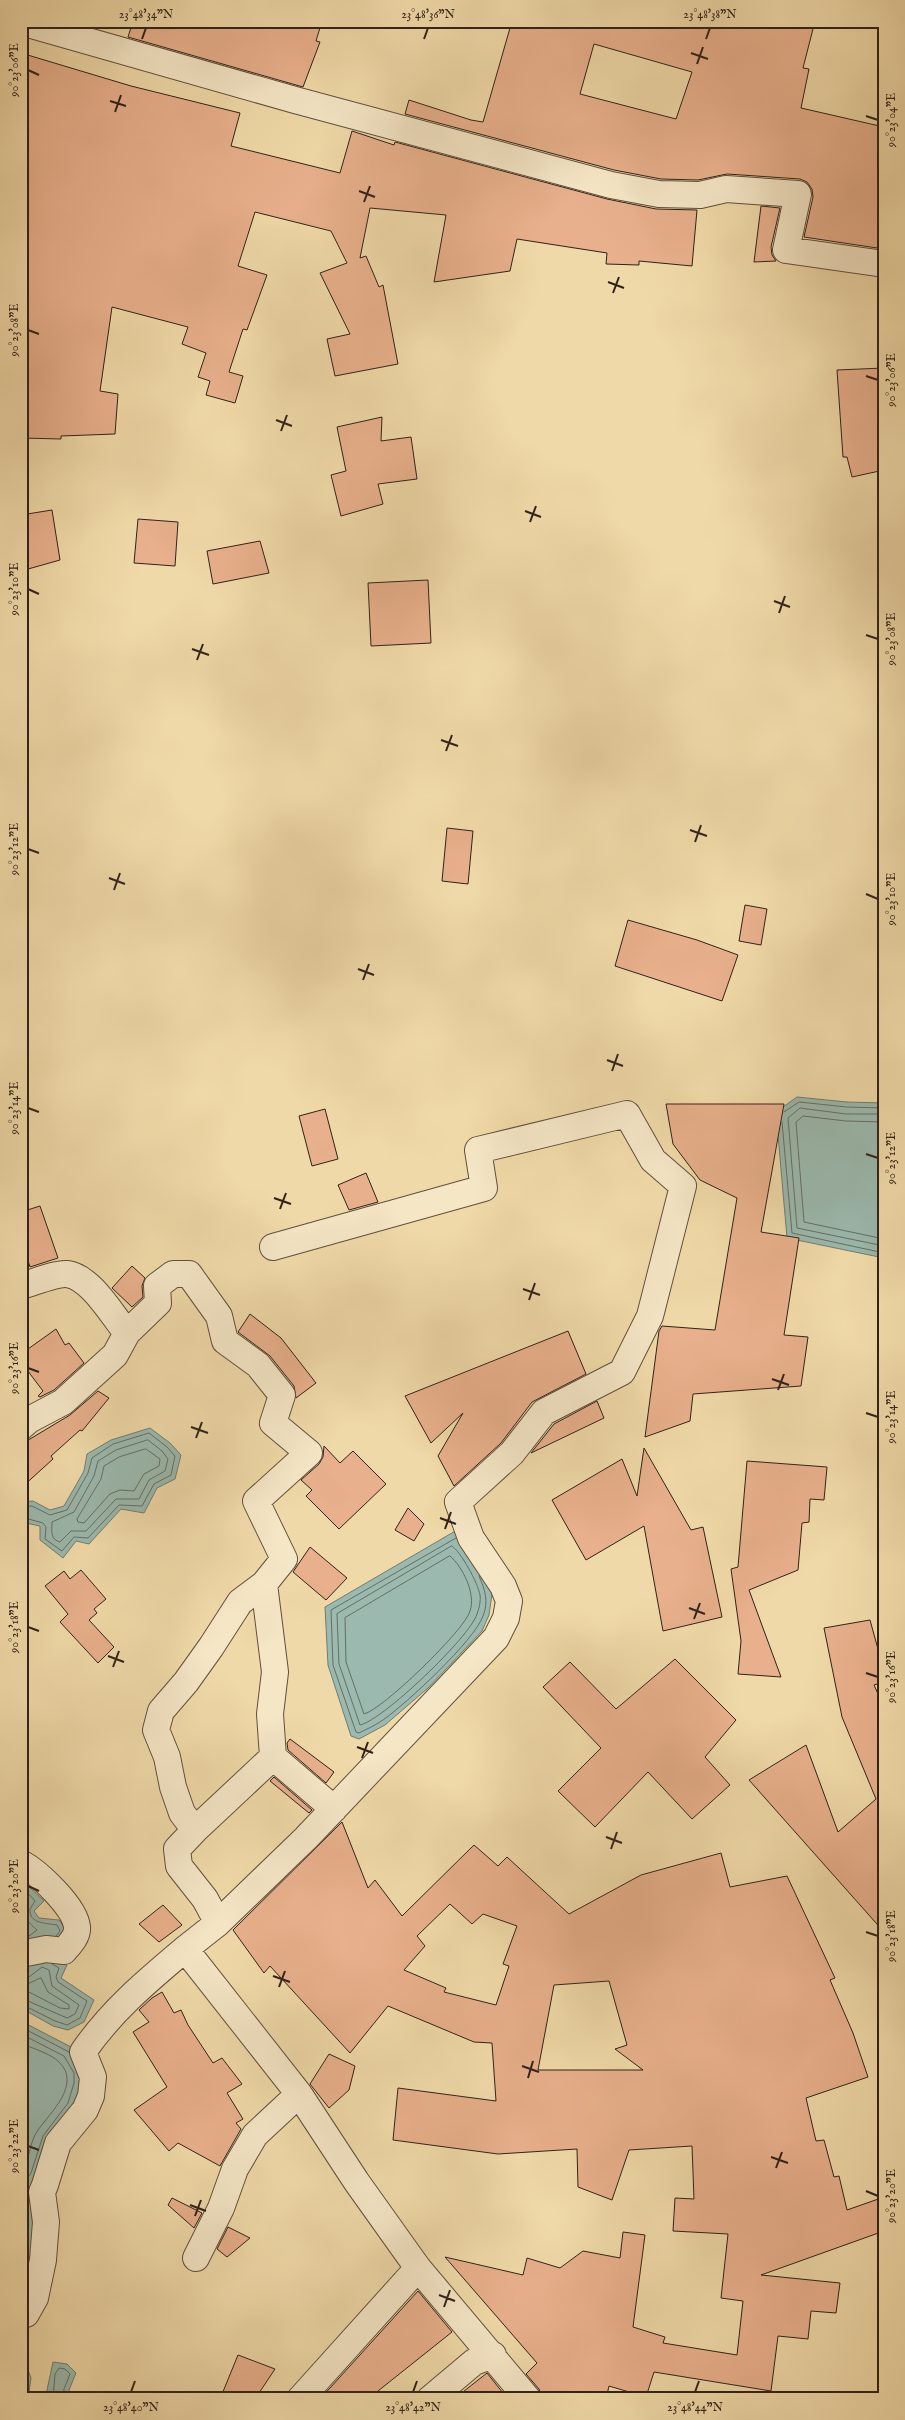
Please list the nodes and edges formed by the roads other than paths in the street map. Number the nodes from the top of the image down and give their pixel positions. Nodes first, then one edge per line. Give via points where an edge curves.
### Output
1 (21, 22) edge
2 (884, 264) edge
3 (273, 1247) dead end
4 (21, 1286) edge
5 (128, 1332) junction
6 (21, 1427) edge
7 (264, 1584) junction
8 (272, 1757) junction
9 (334, 1809) junction
10 (195, 1830) junction
11 (21, 1863) edge
12 (218, 1924) junction
13 (185, 1949) junction
14 (21, 1954) edge
15 (299, 2094) junction
16 (196, 2258) dead end
17 (418, 2268) junction
18 (21, 2314) edge
19 (493, 2355) junction
20 (300, 2399) edge
21 (430, 2399) edge
22 (528, 2399) edge

1 - 2 street via 610,185 659,194 700,195 726,189 798,194 786,250
3 - 9 street via 484,1188 478,1150 627,1114 653,1160 683,1186 650,1316 622,1372 544,1412 512,1453 458,1502 471,1538 503,1586 509,1601 506,1618 496,1638
4 - 5 street via 66,1274 86,1282
5 - 6 street via 114,1355 63,1402
5 - 7 street via 158,1303 156,1286 173,1274 189,1274 219,1316 225,1341 258,1365 282,1395 273,1423 310,1453 256,1501 284,1559
7 - 8 street via 275,1672 270,1714
7 - 10 street via 240,1602 206,1654 161,1711 156,1730 168,1757 172,1787 182,1813
8 - 9 street
8 - 10 street
9 - 12 street
10 - 12 street via 177,1849 179,1866 205,1898
11 - 14 street via 35,1870 57,1895 73,1915 77,1927 75,1936 64,1951 46,1949
12 - 13 street
13 - 15 street
13 - 18 street via 101,2026 83,2052 93,2077 91,2096 86,2110 58,2143 42,2192 46,2222 40,2277 35,2298 26,2314
15 - 16 street via 255,2135
15 - 17 street
17 - 19 street
17 - 20 street
19 - 21 street via 474,2362
19 - 22 street

